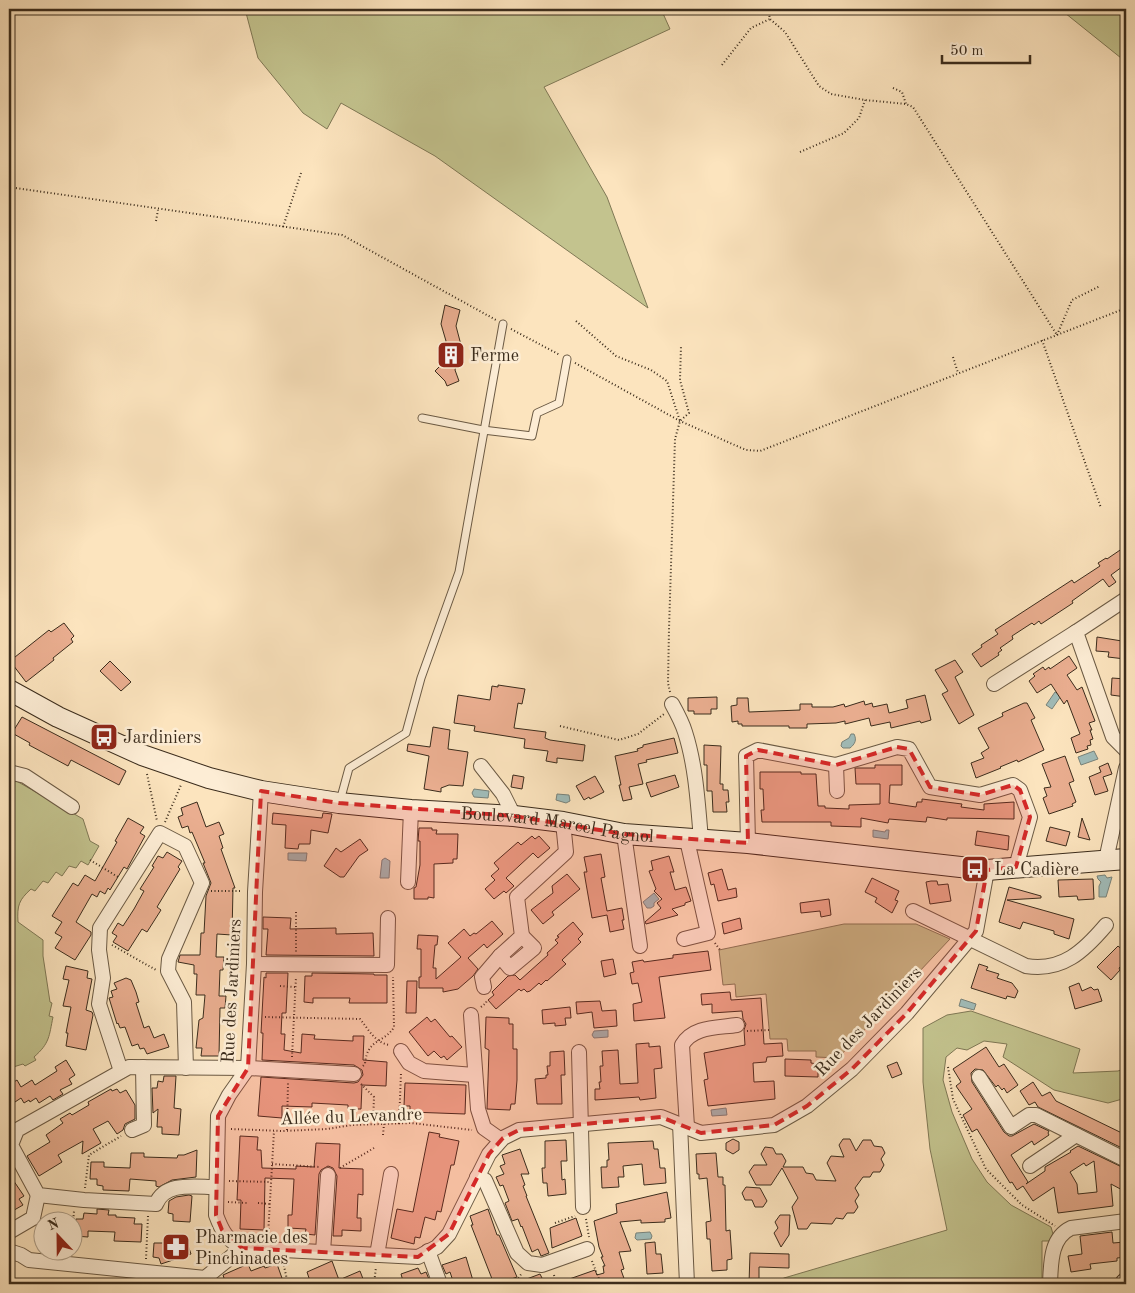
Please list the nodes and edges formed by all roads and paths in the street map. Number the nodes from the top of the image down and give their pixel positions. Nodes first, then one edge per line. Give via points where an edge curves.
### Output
1 (768, 9) edge
2 (770, 20) junction
3 (722, 65) dead end
4 (892, 88) dead end
5 (865, 100) junction
6 (906, 104) junction
7 (800, 152) dead end
8 (301, 173) dead end
9 (9, 187) edge
10 (158, 210) junction
11 (156, 221) dead end
12 (284, 227) junction
13 (1100, 286) dead end
14 (1126, 308) edge
15 (576, 321) dead end
16 (503, 324) junction
17 (1057, 335) junction
18 (1042, 340) junction
19 (681, 346) dead end
20 (954, 357) dead end
21 (567, 359) junction
22 (958, 373) junction
23 (422, 418) dead end
24 (680, 421) junction
25 (483, 430) junction
26 (1101, 508) dead end
27 (1126, 599) edge
28 (1076, 632) junction
29 (994, 684) dead end
30 (9, 690) edge
31 (672, 704) junction
32 (560, 726) dead end
33 (1126, 750) edge
34 (142, 755) junction
35 (836, 765) junction
36 (481, 766) dead end
37 (1126, 768) edge
38 (9, 772) edge
39 (196, 773) junction
40 (261, 791) junction
41 (837, 791) dead end
42 (339, 803) junction
43 (72, 807) dead end
44 (411, 810) junction
45 (514, 816) junction
46 (563, 822) junction
47 (160, 833) junction
48 (624, 834) junction
49 (694, 840) junction
50 (748, 843) junction
51 (1126, 859) edge
52 (90, 860) dead end
53 (1106, 860) junction
54 (1016, 868) junction
55 (987, 870) junction
56 (128, 882) junction
57 (408, 882) dead end
58 (199, 890) junction
59 (255, 892) junction
60 (913, 911) dead end
61 (296, 912) dead end
62 (388, 918) dead end
63 (1106, 925) dead end
64 (99, 938) junction
65 (970, 938) junction
66 (684, 939) dead end
67 (640, 946) dead end
68 (254, 964) junction
69 (296, 964) junction
70 (387, 966) junction
71 (173, 979) junction
72 (280, 986) dead end
73 (295, 987) junction
74 (484, 988) dead end
75 (471, 1015) dead end
76 (251, 1017) junction
77 (294, 1018) junction
78 (737, 1025) joint
79 (769, 1030) dead end
80 (377, 1041) junction
81 (401, 1051) joint
82 (579, 1052) dead end
83 (409, 1063) junction
84 (948, 1066) dead end
85 (143, 1067) junction
86 (186, 1068) junction
87 (248, 1068) junction
88 (290, 1070) junction
89 (121, 1072) junction
90 (354, 1074) junction
91 (474, 1075) junction
92 (980, 1077) dead end
93 (372, 1124) junction
94 (384, 1124) junction
95 (400, 1124) junction
96 (580, 1125) junction
97 (683, 1125) junction
98 (484, 1128) junction
99 (218, 1129) junction
100 (132, 1130) joint
101 (274, 1131) junction
102 (287, 1131) junction
103 (383, 1135) dead end
104 (1076, 1135) junction
105 (501, 1140) junction
106 (374, 1148) dead end
107 (1126, 1160) edge
108 (272, 1164) junction
109 (1030, 1166) dead end
110 (340, 1168) dead end
111 (391, 1174) dead end
112 (328, 1175) joint
113 (477, 1178) junction
114 (271, 1182) junction
115 (216, 1184) junction
116 (38, 1195) junction
117 (79, 1200) junction
118 (216, 1202) junction
119 (248, 1203) dead end
120 (258, 1203) dead end
121 (149, 1204) junction
122 (270, 1204) junction
123 (77, 1210) edge
124 (584, 1210) junction
125 (1126, 1221) edge
126 (554, 1224) dead end
127 (1064, 1231) junction
128 (9, 1232) edge
129 (236, 1245) junction
130 (267, 1249) junction
131 (587, 1249) junction
132 (9, 1251) edge
133 (428, 1251) junction
134 (323, 1252) junction
135 (377, 1255) junction
136 (281, 1258) dead end
137 (528, 1263) junction
138 (146, 1272) junction
139 (203, 1281) edge
140 (288, 1284) edge
141 (374, 1284) edge
142 (440, 1284) edge
143 (506, 1284) edge
144 (600, 1284) edge
145 (688, 1284) edge
146 (1050, 1284) edge

1 - 2 path
2 - 3 path via 751,28
2 - 5 path via 785,32 819,86 831,94
4 - 6 path via 902,92
5 - 6 path
5 - 7 path via 859,118 844,133
6 - 17 path via 913,107
8 - 12 path
9 - 10 path
10 - 11 path
10 - 12 path
12 - 16 path via 342,235
13 - 17 path via 1072,300
14 - 17 path
15 - 24 path via 616,356 651,370 667,381
16 - 21 path
16 - 25 lane
17 - 18 path
18 - 22 path
18 - 26 path
19 - 24 path via 680,380 689,413
20 - 22 path
21 - 24 path
21 - 25 lane via 559,403 537,413 532,436
22 - 24 path via 760,452 746,450
23 - 25 lane
24 - 31 path via 675,439 669,620 668,683
25 - 42 lane via 459,572 420,678 406,733 350,768
27 - 28 street
28 - 29 street
28 - 33 street via 1113,737
30 - 34 street, Boulevard Marcel Pagnol
31 - 32 path via 638,734 619,740
31 - 49 street via 685,732 692,760 698,806
34 - 39 street, Boulevard Marcel Pagnol
34 - 47 path
35 - 41 street
35 - 50 street via 758,750 746,756
35 - 54 street via 897,747 908,749 930,787 980,795 1013,785 1020,790 1030,817
36 - 45 street via 503,794
37 - 53 street
38 - 43 street via 25,776
39 - 40 street, Boulevard Marcel Pagnol
39 - 47 path via 183,781
40 - 42 street, Boulevard Marcel Pagnol
40 - 59 street, Rue des Jardiniers
42 - 44 street, Boulevard Marcel Pagnol
44 - 45 street, Boulevard Marcel Pagnol
44 - 57 street
45 - 46 street, Boulevard Marcel Pagnol
46 - 48 street, Boulevard Marcel Pagnol
46 - 74 street via 566,852 517,896 522,936 482,977
47 - 56 street
47 - 58 street via 185,846 202,883
48 - 49 street, Boulevard Marcel Pagnol
48 - 67 street
49 - 50 street, Boulevard Marcel Pagnol
49 - 66 street via 708,933
50 - 55 street, Boulevard Marcel Pagnol
51 - 53 street, Boulevard Marcel Pagnol
52 - 56 path
53 - 54 street, Boulevard Marcel Pagnol
54 - 55 street, Boulevard Marcel Pagnol
55 - 65 street, Rue des Jardiniers via 976,931
56 - 64 street via 100,928
58 - 59 path
58 - 71 street via 169,959 168,970
59 - 68 street, Rue des Jardiniers
60 - 65 street
61 - 69 path
62 - 70 street
63 - 65 street via 1096,938 1069,960 1039,968 1026,966
64 - 71 path
64 - 89 street via 103,978 99,1004
65 - 97 street, Rue des Jardiniers via 900,1020 852,1069 807,1106 774,1125 701,1133
68 - 69 street
68 - 76 street, Rue des Jardiniers
69 - 70 street
69 - 73 path
70 - 80 path via 392,972 394,1027
71 - 86 street via 184,1002
72 - 73 path
73 - 77 path
75 - 91 street
76 - 77 path
76 - 87 street, Rue des Jardiniers
77 - 80 path via 360,1019
77 - 88 path
78 - 79 path via 740,1032
78 - 97 street via 697,1030 682,1045
80 - 81 path
80 - 90 path via 368,1050 365,1064
81 - 83 street
82 - 96 street
83 - 91 street via 424,1071
83 - 95 path via 401,1072
84 - 127 path via 953,1099 986,1169 1022,1205
85 - 86 street
85 - 89 street via 129,1067
85 - 100 street via 144,1125
86 - 87 street
87 - 88 street
87 - 99 street, Rue des Jardiniers via 218,1116
88 - 90 street
88 - 102 path
89 - 116 street via 17,1130 11,1145
90 - 93 path via 374,1098
91 - 98 street
92 - 104 street via 1011,1127 1028,1115 1036,1115
93 - 94 path, Allée du Levandre
93 - 102 path, Allée du Levandre
94 - 95 path, Allée du Levandre
94 - 103 path
95 - 98 path, Allée du Levandre via 476,1131
96 - 97 street, Rue des Jardiniers via 661,1117
96 - 105 street, Rue des Jardiniers via 519,1130
96 - 124 street
97 - 145 street
98 - 105 street
99 - 101 path, Allée du Levandre
99 - 115 street, Rue des Jardiniers
100 - 117 path via 89,1155
101 - 102 path, Allée du Levandre
101 - 108 path
104 - 107 street
104 - 109 street
105 - 113 street, Rue des Jardiniers via 489,1154
106 - 110 path
108 - 112 path via 319,1166
108 - 114 path
111 - 135 street
112 - 134 street
113 - 133 street, Rue des Jardiniers via 449,1234
113 - 137 street via 486,1180 517,1253
114 - 115 path
114 - 122 path
115 - 118 street, Rue des Jardiniers
115 - 121 street via 174,1187 159,1196 156,1204
116 - 117 street
116 - 128 street via 32,1218
117 - 121 street
117 - 123 path
118 - 119 path
118 - 129 street, Rue des Jardiniers via 216,1215 222,1230
120 - 122 path
121 - 138 path
122 - 130 path
124 - 126 path
124 - 131 path via 589,1234
125 - 127 street
127 - 146 street via 1056,1242
129 - 130 street, Rue des Jardiniers
129 - 139 street
130 - 134 street, Rue des Jardiniers
131 - 137 street via 542,1265
131 - 144 path
132 - 138 street via 29,1260
133 - 135 street, Rue des Jardiniers via 418,1258
133 - 142 street
134 - 135 street, Rue des Jardiniers
135 - 141 path
136 - 140 path
137 - 143 path via 517,1280
138 - 139 street

